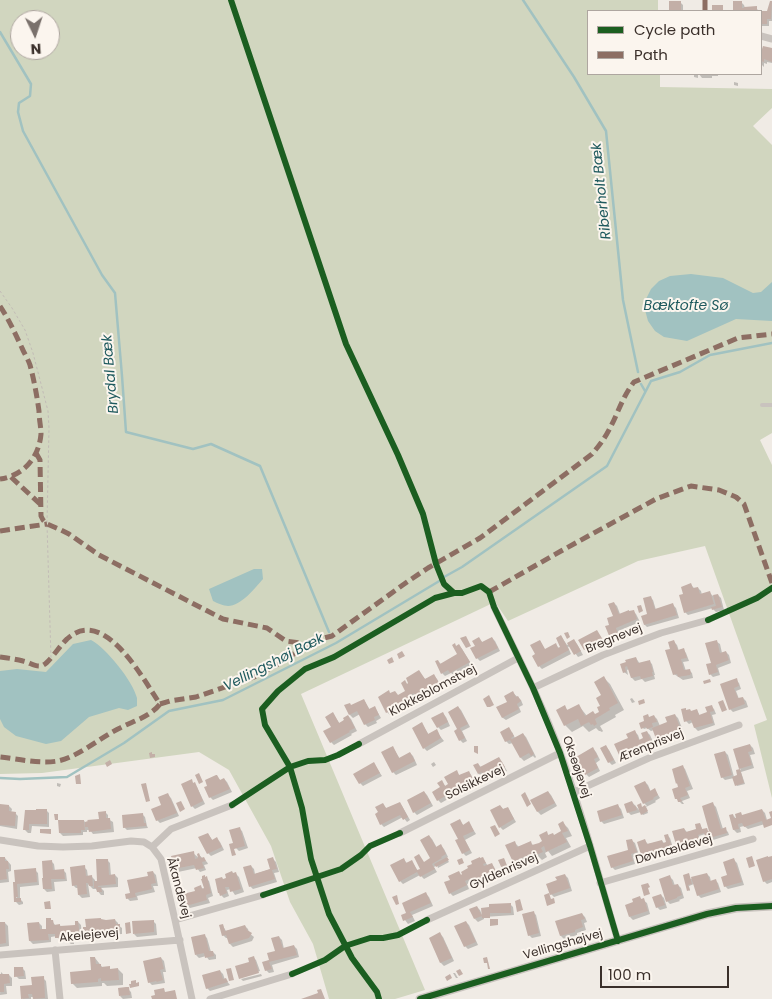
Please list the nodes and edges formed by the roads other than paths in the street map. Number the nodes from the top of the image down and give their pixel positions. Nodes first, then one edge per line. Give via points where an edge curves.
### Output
1 (762, 405) dead end
2 (772, 405) edge
3 (494, 607) dead end
4 (708, 620) dead end
5 (518, 658) junction
6 (533, 688) junction
7 (739, 725) dead end
8 (359, 744) dead end
9 (560, 753) junction
10 (574, 792) junction
11 (232, 805) dead end
12 (400, 833) dead end
13 (753, 839) dead end
14 (0, 840) edge
15 (590, 846) junction
16 (152, 847) junction
17 (600, 882) junction
18 (262, 895) dead end
19 (772, 906) edge
20 (175, 920) junction
21 (427, 920) dead end
22 (180, 940) junction
23 (618, 940) junction
24 (55, 950) junction
25 (0, 955) edge
26 (292, 974) dead end
27 (60, 999) edge
28 (192, 999) edge
29 (210, 999) edge
30 (420, 999) edge

1 - 2 lane
3 - 5 street, Okseøjevej
4 - 6 street, Bregnevej via 661,632 603,654
5 - 6 street, Okseøjevej
5 - 8 street, Klokkeblomstvej
6 - 9 street, Okseøjevej
7 - 10 street, Ærenprisvej via 649,758
9 - 10 street, Okseøjevej
9 - 12 street, Solsikkevej
10 - 15 street, Okseøjevej
11 - 16 street via 171,829
13 - 17 street, Døvnældevej
14 - 16 street, Åkandevej via 63,847 131,841 144,842
15 - 17 street, Okseøjevej
15 - 21 street, Gyldenrisvej
16 - 20 street, Åkandevej via 161,859
17 - 23 street, Okseøjevej
18 - 20 street
19 - 23 street, Vellingshøjvej via 707,914
20 - 22 street, Åkandevej
22 - 24 street, Akelejevej
22 - 28 street, Åkandevej
23 - 30 street, Vellingshøjvej
24 - 25 street, Akelejevej
24 - 27 street
26 - 29 street

